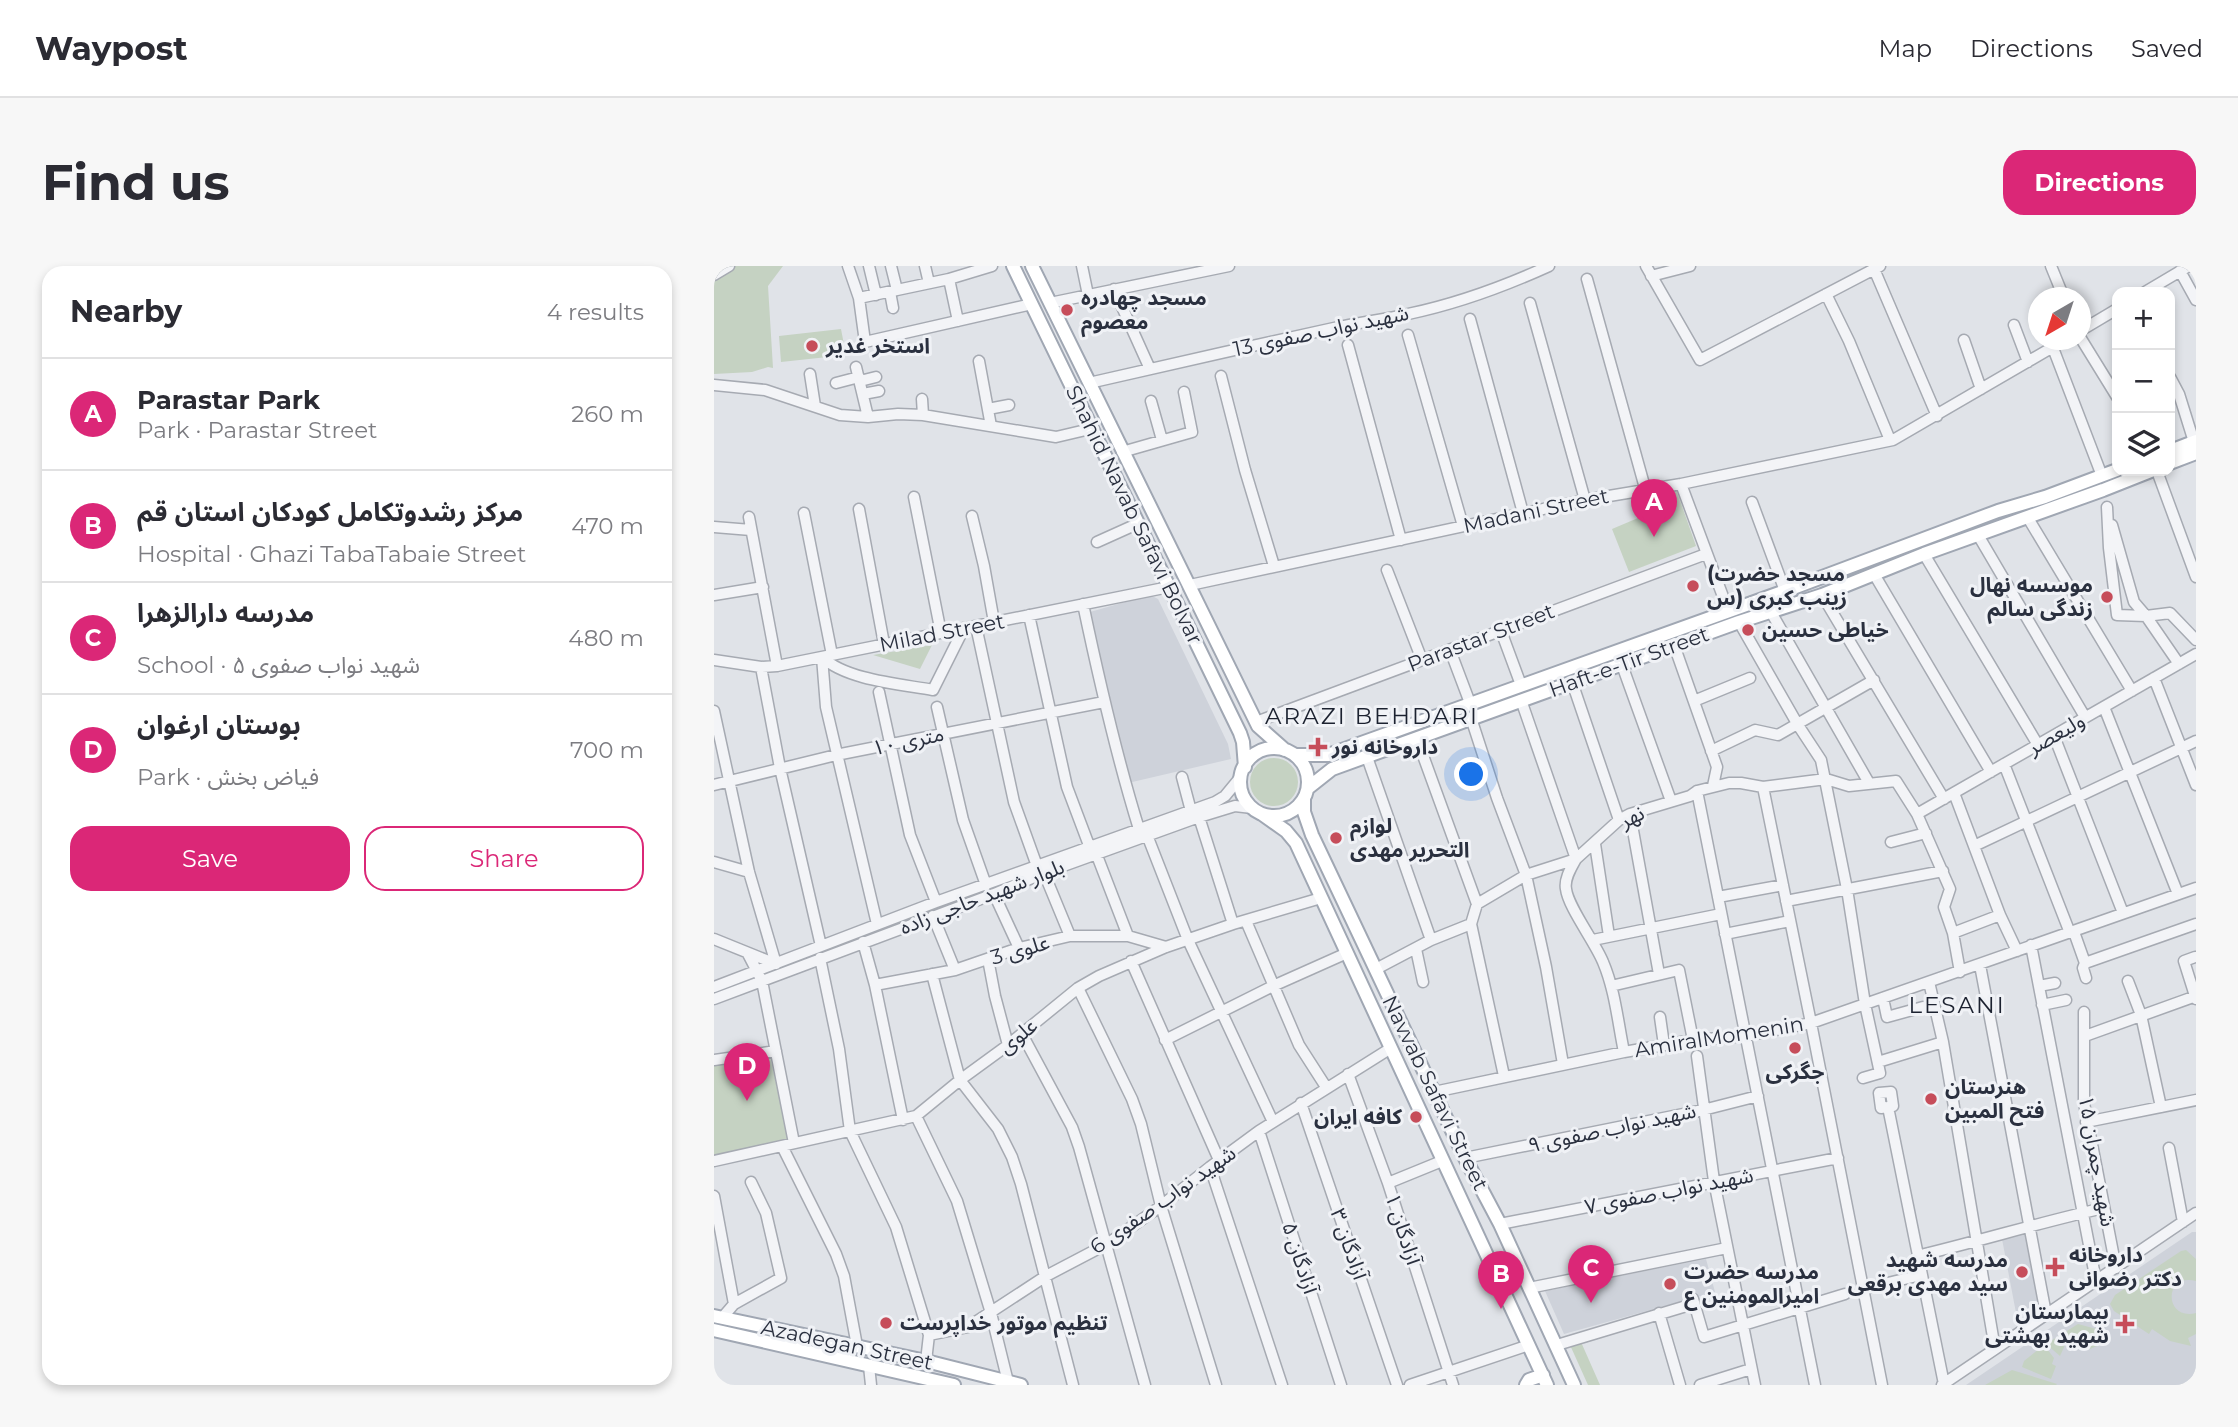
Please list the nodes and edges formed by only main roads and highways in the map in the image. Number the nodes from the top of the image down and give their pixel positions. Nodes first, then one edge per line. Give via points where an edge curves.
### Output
1 (1013, 266) edge
2 (1032, 266) edge
3 (2196, 445) edge
4 (2175, 450) edge
5 (2175, 460) edge
6 (2112, 472) edge
7 (2138, 476) edge
8 (1257, 724) junction
9 (1240, 733) junction
10 (1290, 752) junction
11 (1328, 755) junction
12 (1332, 769) junction
13 (1242, 773) junction
14 (1306, 793) junction
15 (1257, 811) junction
16 (1312, 835) junction
17 (1296, 844) junction
18 (718, 1317) edge
19 (714, 1330) edge
20 (1545, 1380) edge
21 (1015, 1383) edge
22 (954, 1385) edge
23 (1526, 1385) edge
24 (1574, 1385) edge

1 - 9 main road, Shahid Navab Safavi Bolvar
2 - 8 main road, Shahid Navab Safavi Bolvar
3 - 4 main road
3 - 5 main road
6 - 11 main road, Haft-e-Tir Street
7 - 12 main road, Haft-e-Tir Street via 1822,595
8 - 9 main road via 1252,737
8 - 10 main road, Shahid Navab Safavi Bolvar
9 - 13 main road, Shahid Navab Safavi Bolvar
10 - 11 main road, Haft-e-Tir Street
10 - 13 main road via 1262,750 1251,756
10 - 14 main road via 1303,764
11 - 12 main road via 1324,764
12 - 14 main road, Haft-e-Tir Street
13 - 15 main road via 1240,790
14 - 15 main road via 1286,814
14 - 16 main road, Navvab Safavi Street
15 - 17 main road
16 - 17 main road via 1300,831
16 - 24 main road, Navvab Safavi Street
17 - 20 main road
18 - 21 main road, Azadegan Street
19 - 22 main road, Azadegan Street
20 - 23 main road via 1529,1380

